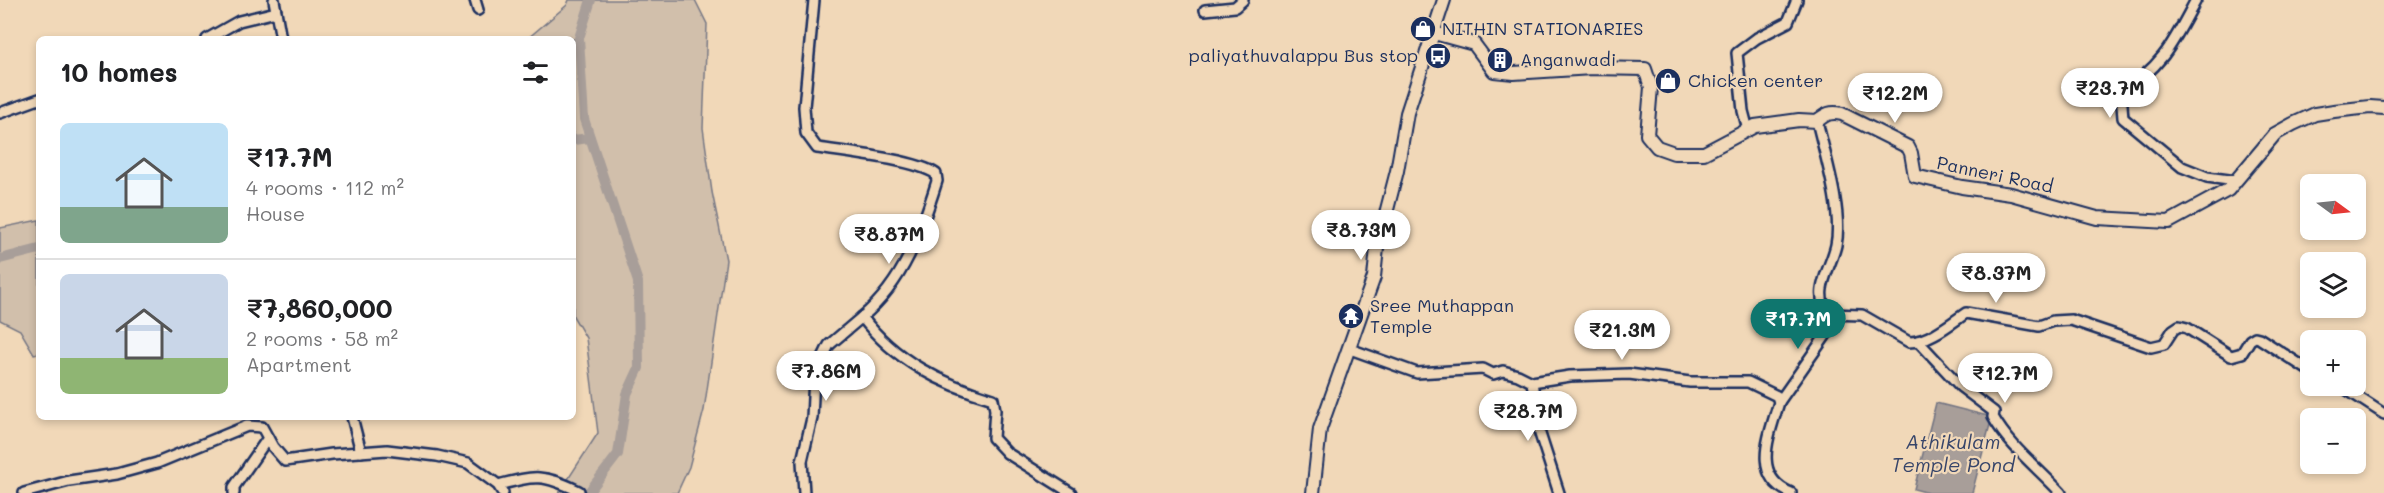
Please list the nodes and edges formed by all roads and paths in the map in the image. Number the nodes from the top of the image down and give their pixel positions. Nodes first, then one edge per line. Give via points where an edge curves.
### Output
1 (274, 0) edge
2 (814, 0) edge
3 (1243, 0) edge
4 (1444, 0) edge
5 (1797, 0) edge
6 (2196, 0) edge
7 (1205, 10) dead end
8 (276, 12) junction
9 (1434, 33) junction
10 (212, 36) edge
11 (280, 36) edge
12 (36, 100) edge
13 (2384, 108) edge
14 (0, 113) edge
15 (1817, 121) junction
16 (1748, 130) junction
17 (2236, 181) junction
18 (1840, 315) junction
19 (862, 317) junction
20 (1918, 341) junction
21 (1350, 349) junction
22 (2300, 365) edge
23 (1532, 382) junction
24 (2356, 396) edge
25 (1779, 402) junction
26 (2384, 414) edge
27 (353, 420) edge
28 (268, 438) junction
29 (361, 452) junction
30 (500, 489) edge
31 (579, 491) dead end
32 (24, 493) edge
33 (234, 493) edge
34 (804, 493) edge
35 (1071, 493) edge
36 (1313, 493) edge
37 (1559, 493) edge
38 (1791, 493) edge
39 (2061, 493) edge

1 - 8 street
2 - 19 street via 804,107 806,133 817,148 888,159 936,174 917,239 901,272
3 - 7 street via 1235,7
4 - 9 main road
5 - 16 street via 1788,22 1737,53
6 - 17 street via 2159,63 2143,79 2121,92 2123,118 2182,168
8 - 10 street via 238,21
8 - 11 street
9 - 16 main road, Panneri Road via 1474,44 1494,71 1645,69 1651,87 1647,135 1657,147 1674,153 1704,153
9 - 21 main road via 1407,113 1374,277
12 - 14 street
13 - 17 main road, Panneri Road via 2370,106 2315,114 2293,124 2274,134
15 - 16 main road, Panneri Road via 1780,122
15 - 17 main road, Panneri Road via 1827,113 1842,114 1908,147 1915,176 2011,194 2097,218 2169,222 2228,190
15 - 18 street via 1838,230 1820,296 1829,314
18 - 20 street via 1862,315 1909,342
18 - 25 street
19 - 34 street via 829,345 814,376 813,418 802,461
19 - 35 street via 901,356 935,379 993,399 993,438 1007,453
20 - 22 street via 1966,313 2039,327 2071,320 2151,347 2164,344 2179,326 2231,356 2242,353 2250,340 2259,338
20 - 39 street via 1961,387 1994,412 1997,424 2015,447
21 - 23 street via 1417,373 1483,369 1493,374 1503,371
21 - 36 main road via 1320,429
23 - 25 street via 1629,374 1690,382 1748,382 1777,396
23 - 37 street via 1540,434
24 - 26 street
25 - 38 street via 1768,440 1768,474
27 - 29 street
28 - 29 street via 285,461
28 - 32 street via 262,427 247,426 157,463
28 - 33 street via 234,487
29 - 30 street via 387,450 468,463
30 - 31 street via 532,476 556,480

